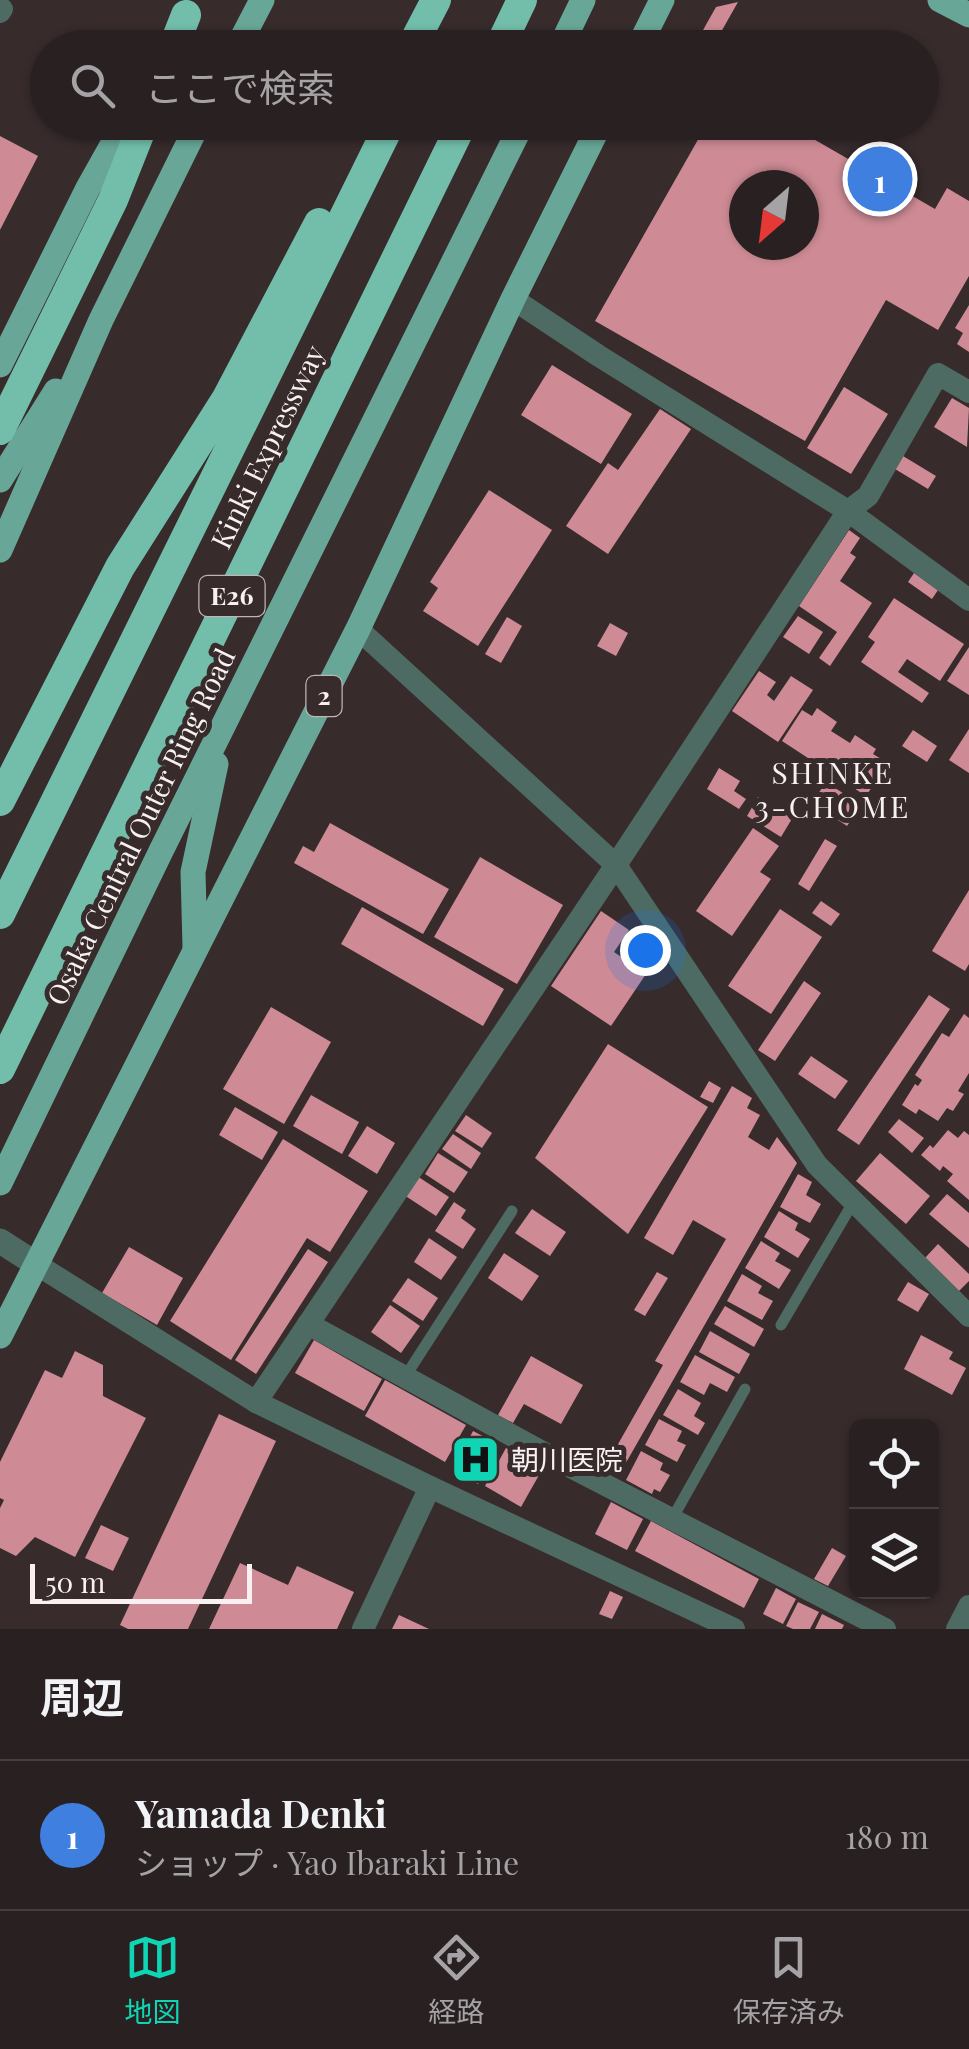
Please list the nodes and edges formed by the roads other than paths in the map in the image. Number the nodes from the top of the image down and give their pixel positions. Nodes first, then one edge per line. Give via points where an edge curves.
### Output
1 (262, 0) edge
2 (436, 0) edge
3 (452, 0) edge
4 (522, 0) edge
5 (584, 0) edge
6 (662, 0) edge
7 (940, 0) edge
8 (969, 15) edge
9 (246, 30) edge
10 (421, 30) edge
11 (437, 30) edge
12 (508, 30) edge
13 (569, 30) edge
14 (647, 30) edge
15 (115, 140) edge
16 (137, 140) edge
17 (190, 140) edge
18 (363, 140) edge
19 (382, 140) edge
20 (454, 140) edge
21 (515, 140) edge
22 (592, 140) edge
23 (513, 299) junction
24 (101, 320) junction
25 (1, 361) edge
26 (969, 392) edge
27 (0, 430) edge
28 (0, 480) edge
29 (848, 510) junction
30 (0, 550) edge
31 (969, 600) edge
32 (358, 629) junction
33 (64, 672) junction
34 (223, 730) junction
35 (0, 769) edge
36 (0, 800) edge
37 (616, 865) junction
38 (0, 914) edge
39 (195, 952) junction
40 (46, 978) junction
41 (0, 1069) edge
42 (0, 1088) edge
43 (0, 1184) edge
44 (854, 1201) junction
45 (512, 1211) dead end
46 (0, 1241) edge
47 (36, 1264) junction
48 (969, 1316) edge
49 (308, 1324) junction
50 (781, 1325) dead end
51 (0, 1336) edge
52 (405, 1377) junction
53 (745, 1389) dead end
54 (256, 1402) junction
55 (430, 1487) junction
56 (672, 1519) junction
57 (969, 1606) edge
58 (363, 1629) edge
59 (734, 1629) edge
60 (885, 1629) edge
61 (958, 1629) edge

1 - 9 main road
2 - 10 highway
3 - 11 highway
4 - 12 highway
5 - 13 main road
6 - 14 main road
7 - 8 main road
15 - 25 main road
16 - 27 highway
17 - 24 main road
18 - 33 highway via 227,398 120,568
19 - 38 highway, Kinki Expressway / E26
20 - 40 highway, Kinki Expressway / E26
21 - 34 main road, Osaka Central Outer Ring Road
22 - 23 main road, 2
23 - 29 street
23 - 32 main road, 2
24 - 28 main road
24 - 30 main road
26 - 29 street via 938,374 868,496
29 - 31 street
29 - 37 street
32 - 37 street
32 - 39 main road, 2
33 - 35 highway
33 - 36 highway
34 - 39 main road via 193,872
34 - 43 main road, Osaka Central Outer Ring Road
37 - 44 street via 818,1165
37 - 49 street
39 - 47 main road, 2
40 - 41 highway, Kinki Expressway / E26
40 - 42 highway
44 - 48 street
44 - 50 lane
45 - 52 lane
46 - 47 street
47 - 51 main road, 2
47 - 54 street
49 - 52 street
49 - 54 street
52 - 56 street
53 - 56 lane
54 - 55 street
55 - 58 street
55 - 59 street
56 - 60 street
57 - 61 street

